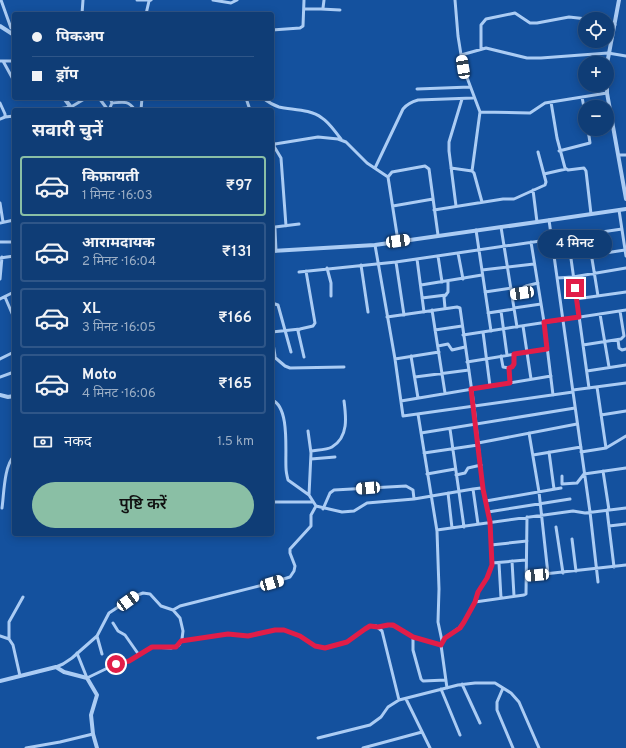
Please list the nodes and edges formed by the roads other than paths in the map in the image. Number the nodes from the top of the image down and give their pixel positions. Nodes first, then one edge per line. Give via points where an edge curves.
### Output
1 (1, 0) edge
2 (83, 0) edge
3 (137, 0) edge
4 (149, 0) edge
5 (213, 0) edge
6 (237, 0) edge
7 (304, 0) edge
8 (324, 0) edge
9 (455, 0) edge
10 (619, 0) edge
11 (223, 1) edge
12 (304, 9) junction
13 (321, 9) junction
14 (340, 10) dead end
15 (82, 12) edge
16 (146, 12) edge
17 (578, 18) edge
18 (615, 25) joint
19 (0, 26) edge
20 (10, 28) edge
21 (274, 30) edge
22 (481, 49) junction
23 (608, 53) junction
24 (461, 55) junction
25 (608, 56) edge
26 (626, 56) edge
27 (1, 61) edge
28 (12, 61) edge
29 (12, 78) edge
30 (470, 87) junction
31 (417, 89) dead end
32 (607, 93) joint
33 (582, 97) junction
34 (474, 98) junction
35 (462, 99) junction
36 (66, 100) edge
37 (83, 100) edge
38 (101, 100) edge
39 (111, 100) edge
40 (265, 100) edge
41 (583, 100) edge
42 (0, 102) edge
43 (552, 102) junction
44 (112, 103) junction
45 (72, 108) edge
46 (107, 108) edge
47 (110, 108) edge
48 (134, 108) edge
49 (480, 112) junction
50 (12, 116) edge
51 (5, 117) junction
52 (0, 119) edge
53 (589, 136) edge
54 (341, 140) junction
55 (275, 146) junction
56 (274, 149) edge
57 (559, 151) junction
58 (538, 152) dead end
59 (626, 154) edge
60 (619, 155) junction
61 (376, 168) junction
62 (451, 168) junction
63 (566, 169) junction
64 (472, 171) junction
65 (544, 174) junction
66 (388, 176) junction
67 (533, 190) junction
68 (433, 199) junction
69 (626, 199) edge
70 (482, 202) junction
71 (0, 203) edge
72 (393, 206) junction
73 (456, 206) junction
74 (626, 209) edge
75 (434, 210) junction
76 (619, 210) junction
77 (591, 214) junction
78 (12, 220) edge
79 (549, 220) junction
80 (1, 222) edge
81 (537, 222) junction
82 (299, 224) dead end
83 (286, 226) junction
84 (274, 227) joint
85 (501, 227) junction
86 (622, 229) junction
87 (476, 230) junction
88 (588, 234) junction
89 (438, 235) junction
90 (568, 237) junction
91 (552, 239) junction
92 (398, 241) junction
93 (0, 242) edge
94 (12, 242) edge
95 (531, 242) junction
96 (375, 244) junction
97 (504, 246) junction
98 (479, 250) junction
99 (625, 250) edge
100 (274, 251) edge
101 (458, 253) junction
102 (592, 255) junction
103 (12, 256) edge
104 (438, 256) junction
105 (626, 256) edge
106 (1, 258) edge
107 (417, 259) junction
108 (396, 262) junction
109 (378, 264) junction
110 (534, 264) junction
111 (361, 265) junction
112 (508, 266) junction
113 (327, 268) junction
114 (626, 268) edge
115 (482, 270) junction
116 (306, 271) junction
117 (299, 272) dead end
118 (594, 273) junction
119 (482, 275) junction
120 (573, 277) junction
121 (463, 278) junction
122 (557, 278) junction
123 (0, 279) edge
124 (448, 281) junction
125 (442, 282) junction
126 (538, 283) junction
127 (420, 285) junction
128 (511, 288) junction
129 (485, 292) junction
130 (626, 292) edge
131 (12, 293) edge
132 (512, 294) junction
133 (446, 295) junction
134 (331, 296) dead end
135 (598, 296) junction
136 (5, 297) junction
137 (422, 298) junction
138 (0, 299) edge
139 (576, 299) junction
140 (274, 304) edge
141 (541, 304) junction
142 (445, 308) junction
143 (514, 308) junction
144 (432, 310) junction
145 (620, 310) junction
146 (626, 310) edge
147 (501, 311) junction
148 (368, 312) dead end
149 (424, 312) junction
150 (12, 313) edge
151 (488, 313) junction
152 (600, 314) junction
153 (404, 315) junction
154 (387, 317) junction
155 (579, 317) junction
156 (563, 319) junction
157 (544, 322) junction
158 (462, 326) junction
159 (523, 326) junction
160 (517, 327) junction
161 (285, 329) junction
162 (300, 329) junction
163 (504, 329) junction
164 (435, 330) junction
165 (491, 331) junction
166 (274, 332) edge
167 (483, 332) junction
168 (463, 335) junction
169 (625, 336) edge
170 (618, 340) junction
171 (604, 342) junction
172 (583, 345) junction
173 (438, 346) junction
174 (465, 347) junction
175 (547, 349) junction
176 (626, 349) edge
177 (292, 352) dead end
178 (439, 352) junction
179 (527, 352) junction
180 (12, 353) edge
181 (514, 354) junction
182 (507, 355) junction
183 (274, 356) edge
184 (411, 356) junction
185 (501, 356) junction
186 (304, 357) dead end
187 (487, 358) junction
188 (0, 359) edge
189 (395, 359) junction
190 (467, 362) junction
191 (626, 365) edge
192 (344, 367) dead end
193 (609, 367) junction
194 (509, 368) junction
195 (468, 370) junction
196 (587, 370) junction
197 (12, 373) edge
198 (442, 374) junction
199 (551, 376) junction
200 (0, 377) edge
201 (414, 378) junction
202 (531, 379) junction
203 (510, 383) junction
204 (626, 383) edge
205 (490, 386) junction
206 (597, 387) junction
207 (589, 388) junction
208 (471, 389) junction
209 (573, 391) junction
210 (444, 393) junction
211 (0, 395) edge
212 (553, 395) junction
213 (12, 396) edge
214 (418, 398) junction
215 (344, 400) dead end
216 (274, 401) edge
217 (401, 401) junction
218 (474, 406) junction
219 (575, 408) junction
220 (626, 411) edge
221 (418, 414) junction
222 (601, 415) junction
223 (577, 424) junction
224 (476, 425) junction
225 (450, 429) junction
226 (308, 431) dead end
227 (421, 433) junction
228 (529, 433) junction
229 (626, 436) edge
230 (478, 444) junction
231 (581, 447) junction
232 (606, 448) junction
233 (452, 449) junction
234 (311, 451) junction
235 (549, 452) junction
236 (581, 452) junction
237 (424, 453) junction
238 (533, 455) junction
239 (336, 457) dead end
240 (12, 458) edge
241 (311, 459) junction
242 (481, 465) junction
243 (626, 468) edge
244 (455, 469) junction
245 (603, 471) junction
246 (427, 474) junction
247 (584, 474) junction
248 (456, 475) junction
249 (562, 476) dead end
250 (561, 488) dead end
251 (473, 489) junction
252 (483, 489) junction
253 (554, 489) junction
254 (458, 491) junction
255 (539, 492) junction
256 (448, 493) junction
257 (309, 495) junction
258 (431, 496) junction
259 (414, 499) junction
260 (570, 499) dead end
261 (486, 500) junction
262 (274, 502) edge
263 (313, 502) junction
264 (540, 504) junction
265 (316, 506) junction
266 (2, 508) dead end
267 (626, 508) edge
268 (323, 509) junction
269 (608, 510) junction
270 (488, 512) junction
271 (590, 512) junction
272 (541, 514) junction
273 (527, 517) junction
274 (490, 522) junction
275 (478, 524) junction
276 (626, 524) edge
277 (609, 526) junction
278 (464, 527) junction
279 (556, 527) dead end
280 (452, 528) junction
281 (437, 530) junction
282 (572, 539) dead end
283 (527, 541) junction
284 (491, 545) junction
285 (526, 560) junction
286 (512, 562) junction
287 (498, 563) junction
288 (492, 564) junction
289 (626, 565) edge
290 (614, 567) junction
291 (596, 569) junction
292 (576, 572) junction
293 (562, 573) junction
294 (548, 574) junction
295 (526, 576) junction
296 (598, 582) dead end
297 (514, 596) junction
298 (23, 597) dead end
299 (501, 598) junction
300 (475, 602) junction
301 (173, 610) junction
302 (113, 623) dead end
303 (378, 627) junction
304 (0, 636) edge
305 (97, 636) junction
306 (413, 637) junction
307 (9, 639) junction
308 (181, 641) junction
309 (442, 641) junction
310 (441, 645) junction
311 (77, 653) junction
312 (102, 654) dead end
313 (139, 655) junction
314 (56, 667) junction
315 (20, 676) junction
316 (87, 678) junction
317 (446, 680) junction
318 (0, 681) edge
319 (462, 684) junction
320 (447, 688) junction
321 (503, 688) junction
322 (441, 689) junction
323 (406, 699) junction
324 (399, 700) junction
325 (480, 723) dead end
326 (422, 732) junction
327 (93, 734) junction
328 (460, 735) dead end
329 (318, 738) dead end
330 (26, 748) edge
331 (97, 748) edge
332 (363, 748) edge
333 (430, 748) edge
334 (513, 748) edge
335 (539, 748) edge

1 - 20 street
2 - 15 street
3 - 4 street
4 - 16 street
5 - 11 street
6 - 11 street via 231,3
7 - 12 street
8 - 13 street
9 - 24 street
10 - 18 street
12 - 13 street
12 - 21 street via 303,26
13 - 14 street
17 - 22 street via 530,23 515,13 486,19 481,25
18 - 23 street
19 - 20 street
22 - 23 street via 527,58
22 - 24 street
23 - 25 street
23 - 26 street
24 - 30 street
27 - 28 street
27 - 29 street
30 - 31 street
30 - 34 street
32 - 33 street
32 - 60 street
33 - 41 street
33 - 43 street
34 - 35 street
34 - 49 street
35 - 61 street via 418,100 407,105
35 - 62 street via 449,142
36 - 45 street
37 - 45 street
38 - 46 street
39 - 44 street
40 - 54 street via 280,107 320,116
42 - 51 street
43 - 49 street via 545,103 530,113
43 - 57 street
44 - 47 street
44 - 48 street via 127,102
49 - 64 street
50 - 51 street
51 - 52 street
53 - 57 street via 590,143
54 - 55 street via 318,137
54 - 61 street
55 - 56 street
55 - 83 street via 281,158
57 - 63 street
58 - 65 street
59 - 60 street
60 - 69 street
61 - 66 street
62 - 64 street
62 - 73 street
63 - 65 street
63 - 77 street via 584,168 586,171
64 - 70 street via 476,176
65 - 67 street via 545,186
66 - 68 street via 392,172 427,167
66 - 72 street
67 - 70 street via 514,199
67 - 81 street
68 - 72 street
68 - 75 street
70 - 73 street
71 - 80 street
72 - 92 street
73 - 75 street
74 - 76 street
75 - 89 street
76 - 77 street
76 - 86 street
77 - 79 street
78 - 80 street
79 - 81 street
79 - 91 street
81 - 85 street
82 - 83 street
83 - 84 street
84 - 100 street
85 - 87 street
85 - 97 street
86 - 88 street
86 - 99 street
87 - 89 street
87 - 98 street
88 - 90 street
88 - 102 street
89 - 92 street
90 - 91 street
90 - 120 street
91 - 95 street
91 - 122 street
92 - 96 street
93 - 94 street
95 - 97 street
95 - 110 street
96 - 100 street
96 - 109 street
97 - 98 street
97 - 112 street
98 - 101 street
98 - 115 street
99 - 102 street
99 - 105 street
101 - 104 street
101 - 121 street
102 - 118 street
103 - 106 street
104 - 107 street
104 - 125 street
106 - 123 street
107 - 108 street
107 - 127 street
108 - 109 street
108 - 153 street
109 - 111 street
109 - 154 street
110 - 112 street
110 - 126 street
111 - 113 street
111 - 148 street
112 - 115 street
112 - 128 street
113 - 116 street
113 - 134 street
114 - 118 street
115 - 119 street
116 - 117 street
116 - 162 street via 314,325
118 - 120 street
118 - 135 street
119 - 121 street
119 - 129 street
120 - 122 street
120 - 139 street
121 - 124 street
122 - 156 street
124 - 125 street
124 - 133 street
125 - 127 street
126 - 132 street via 524,287 522,293
126 - 141 street
127 - 137 street
128 - 129 street
128 - 132 street
129 - 151 street
130 - 135 street
131 - 136 street
132 - 143 street
133 - 137 street
133 - 142 street
135 - 139 street
136 - 138 street
136 - 150 street
137 - 149 street
139 - 155 street
140 - 161 street via 278,305
141 - 143 street
141 - 157 street
142 - 144 street
142 - 158 street via 459,307
143 - 147 street
143 - 160 street
144 - 149 street
144 - 164 street
145 - 146 street
145 - 152 street
145 - 169 street
147 - 151 street
147 - 163 street
149 - 153 street
151 - 165 street
152 - 155 street
152 - 171 street
153 - 154 street
154 - 189 street
155 - 156 street
155 - 172 street
156 - 157 street
156 - 209 street
157 - 159 street
157 - 175 street
158 - 164 street
158 - 168 street
159 - 160 street
159 - 179 street
160 - 163 street
161 - 162 street
161 - 166 street
161 - 177 street
162 - 186 street via 298,333
163 - 165 street
163 - 182 street
164 - 173 street
165 - 167 street
167 - 168 street
167 - 187 street
168 - 174 street
169 - 170 street
170 - 171 street
170 - 176 street via 619,348
171 - 172 street
171 - 193 street
172 - 196 street
173 - 174 street via 448,344 452,350
173 - 178 street
174 - 190 street
175 - 179 street
175 - 199 street
178 - 184 street
178 - 198 street
179 - 181 street
179 - 202 street
180 - 188 street
181 - 182 street
181 - 194 street via 514,364
182 - 185 street
183 - 192 street via 290,368
184 - 189 street
184 - 201 street
185 - 187 street
185 - 194 street via 503,367
187 - 190 street
187 - 205 street
189 - 217 street
190 - 195 street
191 - 193 street
193 - 196 street
194 - 203 street
195 - 198 street
195 - 208 street
196 - 207 street
197 - 200 street
198 - 201 street
198 - 210 street
199 - 202 street
199 - 212 street
201 - 214 street
202 - 203 street
203 - 205 street
204 - 206 street
205 - 208 street
206 - 207 street
206 - 222 street
207 - 209 street
208 - 210 street
208 - 218 street
209 - 212 street
209 - 219 street
210 - 214 street
211 - 213 street
212 - 218 street
214 - 217 street
215 - 234 street via 344,434 332,447
216 - 257 street via 280,406 283,414 288,480
217 - 221 street via 403,416
218 - 221 street
218 - 224 street
219 - 223 street
219 - 224 street
220 - 222 street
221 - 227 street
222 - 232 street
223 - 228 street
223 - 231 street
224 - 225 street
224 - 230 street
225 - 227 street
225 - 233 street
226 - 234 street
227 - 237 street
228 - 230 street
228 - 238 street
229 - 232 street
230 - 233 street
230 - 242 street
231 - 235 street
231 - 236 street
232 - 236 street
233 - 237 street
233 - 244 street
234 - 241 street
235 - 238 street
235 - 253 street
236 - 247 street
237 - 246 street
238 - 255 street
239 - 241 street
240 - 266 street
241 - 257 street
242 - 248 street via 468,468 465,473
242 - 252 street
243 - 245 street
244 - 246 street
244 - 248 street
245 - 247 street
245 - 269 street
246 - 258 street
247 - 249 street via 577,483 562,484
247 - 271 street
248 - 254 street
250 - 253 street
251 - 252 street
251 - 254 street
251 - 275 street
252 - 261 street
253 - 255 street
254 - 256 street
254 - 278 street
255 - 261 street
255 - 264 street
256 - 258 street
256 - 280 street
257 - 263 street
258 - 259 street
258 - 281 street
259 - 268 street via 367,502 350,513
259 - 268 street via 412,490 406,486 334,490
260 - 264 street
261 - 270 street
262 - 263 street
263 - 265 street
264 - 270 street
264 - 272 street
265 - 268 street
265 - 301 street via 312,515 312,526 290,549 295,566 290,577
267 - 269 street
269 - 271 street
269 - 277 street
270 - 274 street
271 - 272 street
271 - 291 street
272 - 273 street
272 - 294 street
273 - 274 street
273 - 283 street
274 - 275 street
274 - 284 street
275 - 278 street
276 - 277 street
277 - 290 street
278 - 280 street
279 - 293 street
280 - 281 street
281 - 309 street via 438,622
282 - 292 street
283 - 284 street
283 - 285 street
284 - 288 street
285 - 286 street
285 - 295 street
286 - 287 street
286 - 297 street
287 - 288 street
287 - 299 street
288 - 300 street
289 - 290 street
290 - 291 street
291 - 292 street
291 - 296 street
292 - 293 street
293 - 294 street
294 - 295 street
295 - 297 street via 526,594
297 - 299 street
298 - 307 street via 9,622
299 - 300 street
300 - 309 street via 460,628
301 - 305 street via 161,606 150,594 138,594 109,614
301 - 308 street via 182,623
302 - 313 street
303 - 306 street via 393,625
303 - 308 street via 370,626 347,642 325,648 315,646 300,636 284,630 248,636 223,635
303 - 324 street via 382,631
304 - 307 street
305 - 311 street
305 - 312 street
306 - 310 street
306 - 317 street via 412,650 421,679
307 - 315 street via 13,645
308 - 313 street via 176,647 152,647
309 - 310 street
310 - 317 street
311 - 314 street
311 - 316 street
313 - 316 street
314 - 315 street
314 - 316 street via 64,672
315 - 318 street
316 - 327 street via 96,695 91,715
317 - 320 street
319 - 320 street
319 - 321 street via 495,683
319 - 325 street
320 - 322 street
321 - 334 street via 497,702 497,710
321 - 335 street via 519,702
322 - 323 street
322 - 328 street
323 - 324 street
323 - 326 street
324 - 329 street via 370,725
326 - 332 street
326 - 333 street
327 - 330 street
327 - 331 street

